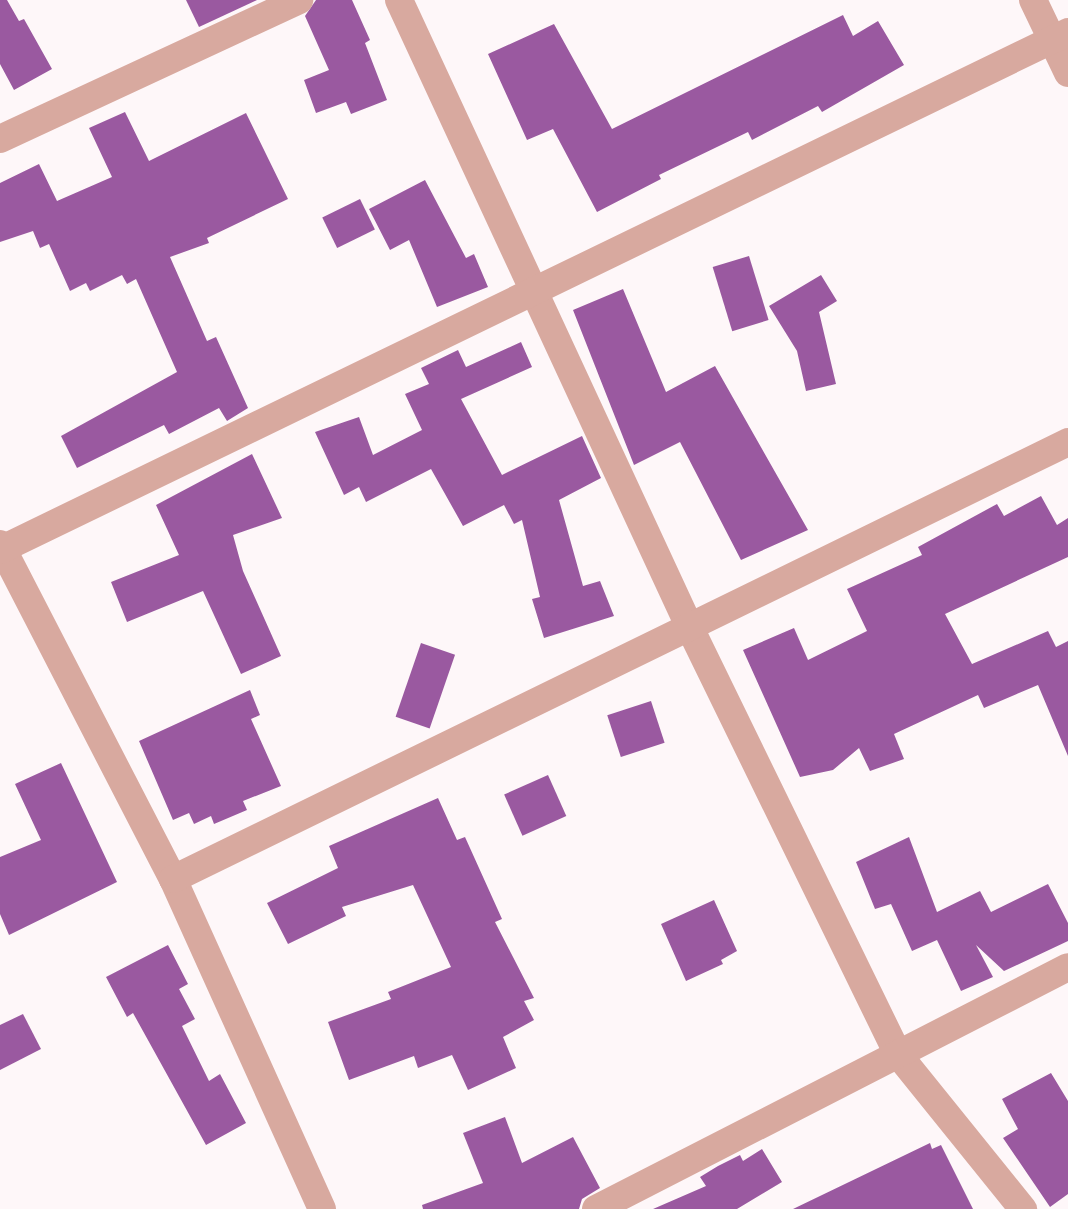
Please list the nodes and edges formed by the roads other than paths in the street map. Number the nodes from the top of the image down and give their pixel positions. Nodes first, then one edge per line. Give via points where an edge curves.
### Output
1 (299, 0) edge
2 (399, 0) edge
3 (1032, 0) edge
4 (1060, 36) edge
5 (1068, 73) edge
6 (0, 139) edge
7 (538, 291) junction
8 (1068, 442) edge
9 (1, 547) edge
10 (690, 628) junction
11 (173, 879) junction
12 (1068, 966) edge
13 (897, 1054) junction
14 (322, 1209) edge
15 (596, 1209) edge
16 (1023, 1209) edge

1 - 6 street
2 - 7 street
3 - 4 street
4 - 5 street
4 - 7 street
7 - 9 street
7 - 10 street
8 - 10 street
9 - 11 street
10 - 11 street
10 - 13 street
11 - 14 street
12 - 13 street
13 - 15 street
13 - 16 street

